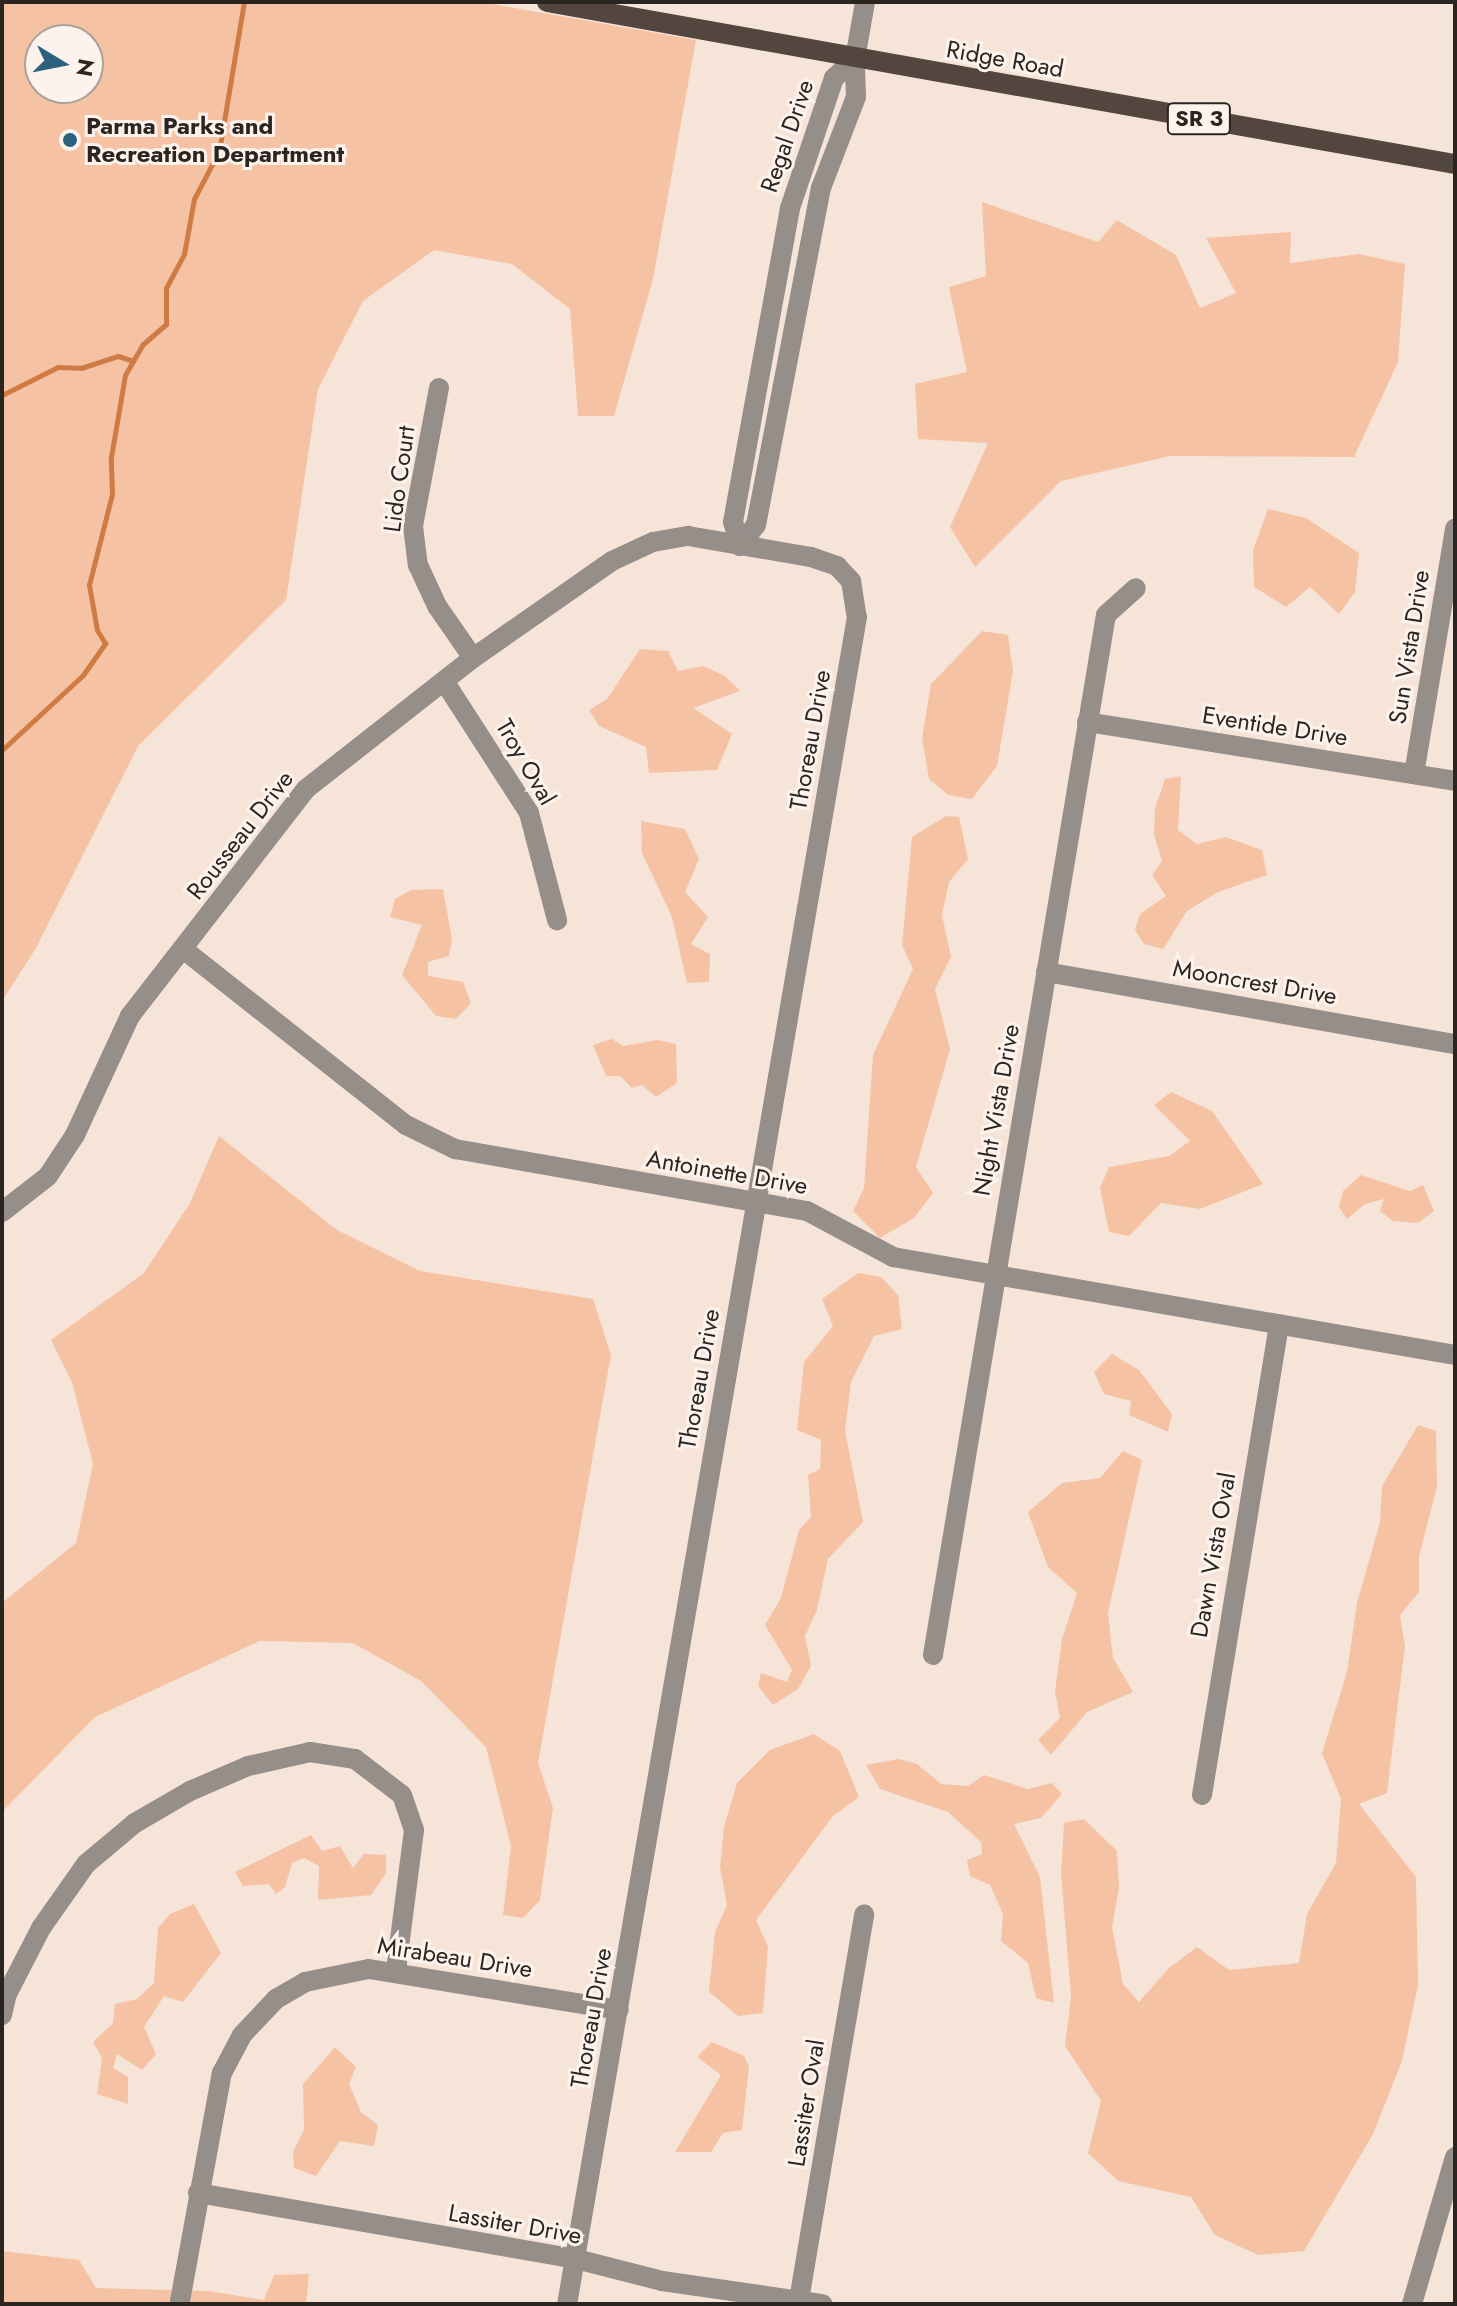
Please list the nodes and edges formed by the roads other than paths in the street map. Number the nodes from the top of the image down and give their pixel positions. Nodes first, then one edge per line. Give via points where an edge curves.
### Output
1 (547, 2) edge
2 (865, 2) edge
3 (855, 59) junction
4 (1455, 164) edge
5 (781, 260) junction
6 (806, 264) junction
7 (439, 388) dead end
8 (1455, 528) edge
9 (740, 546) junction
10 (1136, 588) dead end
11 (473, 658) junction
12 (446, 684) junction
13 (1087, 722) junction
14 (1414, 774) junction
15 (1455, 781) edge
16 (557, 920) dead end
17 (183, 949) junction
18 (1046, 972) junction
19 (1455, 1044) edge
20 (757, 1201) junction
21 (2, 1212) edge
22 (995, 1274) junction
23 (1279, 1324) junction
24 (1455, 1355) edge
25 (933, 1655) dead end
26 (1202, 1795) dead end
27 (864, 1914) dead end
28 (396, 1971) junction
29 (619, 2010) junction
30 (2, 2015) edge
31 (1455, 2157) edge
32 (198, 2193) junction
33 (576, 2259) junction
34 (799, 2300) junction
35 (180, 2301) dead end
36 (567, 2304) edge
37 (822, 2304) edge
38 (1412, 2304) edge

1 - 3 main road, Ridge Road / SR 3
2 - 3 street
3 - 4 main road, Ridge Road / SR 3
3 - 5 street, Regal Drive via 834,78 823,122 798,176
3 - 6 street, Regal Drive via 856,97 821,188
5 - 6 street
5 - 9 street, Regal Drive via 733,522
6 - 9 street, Regal Drive via 756,525
7 - 11 street, Lido Court via 413,526 418,565 437,606
8 - 14 street, Sun Vista Drive
9 - 11 street, Rousseau Drive via 688,536 653,542 612,561
9 - 20 street, Thoreau Drive via 837,566 851,581 858,604
10 - 13 street, Night Vista Drive via 1106,615
11 - 12 street, Rousseau Drive
12 - 16 street, Troy Oval via 529,813
12 - 17 street, Rousseau Drive via 306,789
13 - 14 street, Eventide Drive
13 - 18 street, Night Vista Drive
14 - 15 street, Eventide Drive
17 - 20 street, Antoinette Drive via 406,1125 455,1149
17 - 21 street, Rousseau Drive via 130,1016 75,1135 48,1176
18 - 19 street, Mooncrest Drive
18 - 22 street, Night Vista Drive
20 - 22 street, Antoinette Drive via 827,1218 893,1257
20 - 29 street, Thoreau Drive
22 - 23 street, Antoinette Drive
22 - 25 street, Night Vista Drive
23 - 24 street, Antoinette Drive
23 - 26 street, Dawn Vista Oval
27 - 34 street, Lassiter Oval
28 - 29 street, Mirabeau Drive
28 - 30 street via 414,1830 402,1795 355,1759 310,1752 248,1766 190,1791 135,1823 86,1864 41,1928 7,1994
28 - 32 street, Mirabeau Drive via 335,1973 305,1982 257,2016 222,2073
29 - 33 street, Thoreau Drive
31 - 38 street
32 - 33 street, Lassiter Drive
32 - 35 street, Mirabeau Drive
33 - 34 street, Lassiter Drive via 662,2281
33 - 36 street, Thoreau Drive
34 - 37 street, Lassiter Drive

